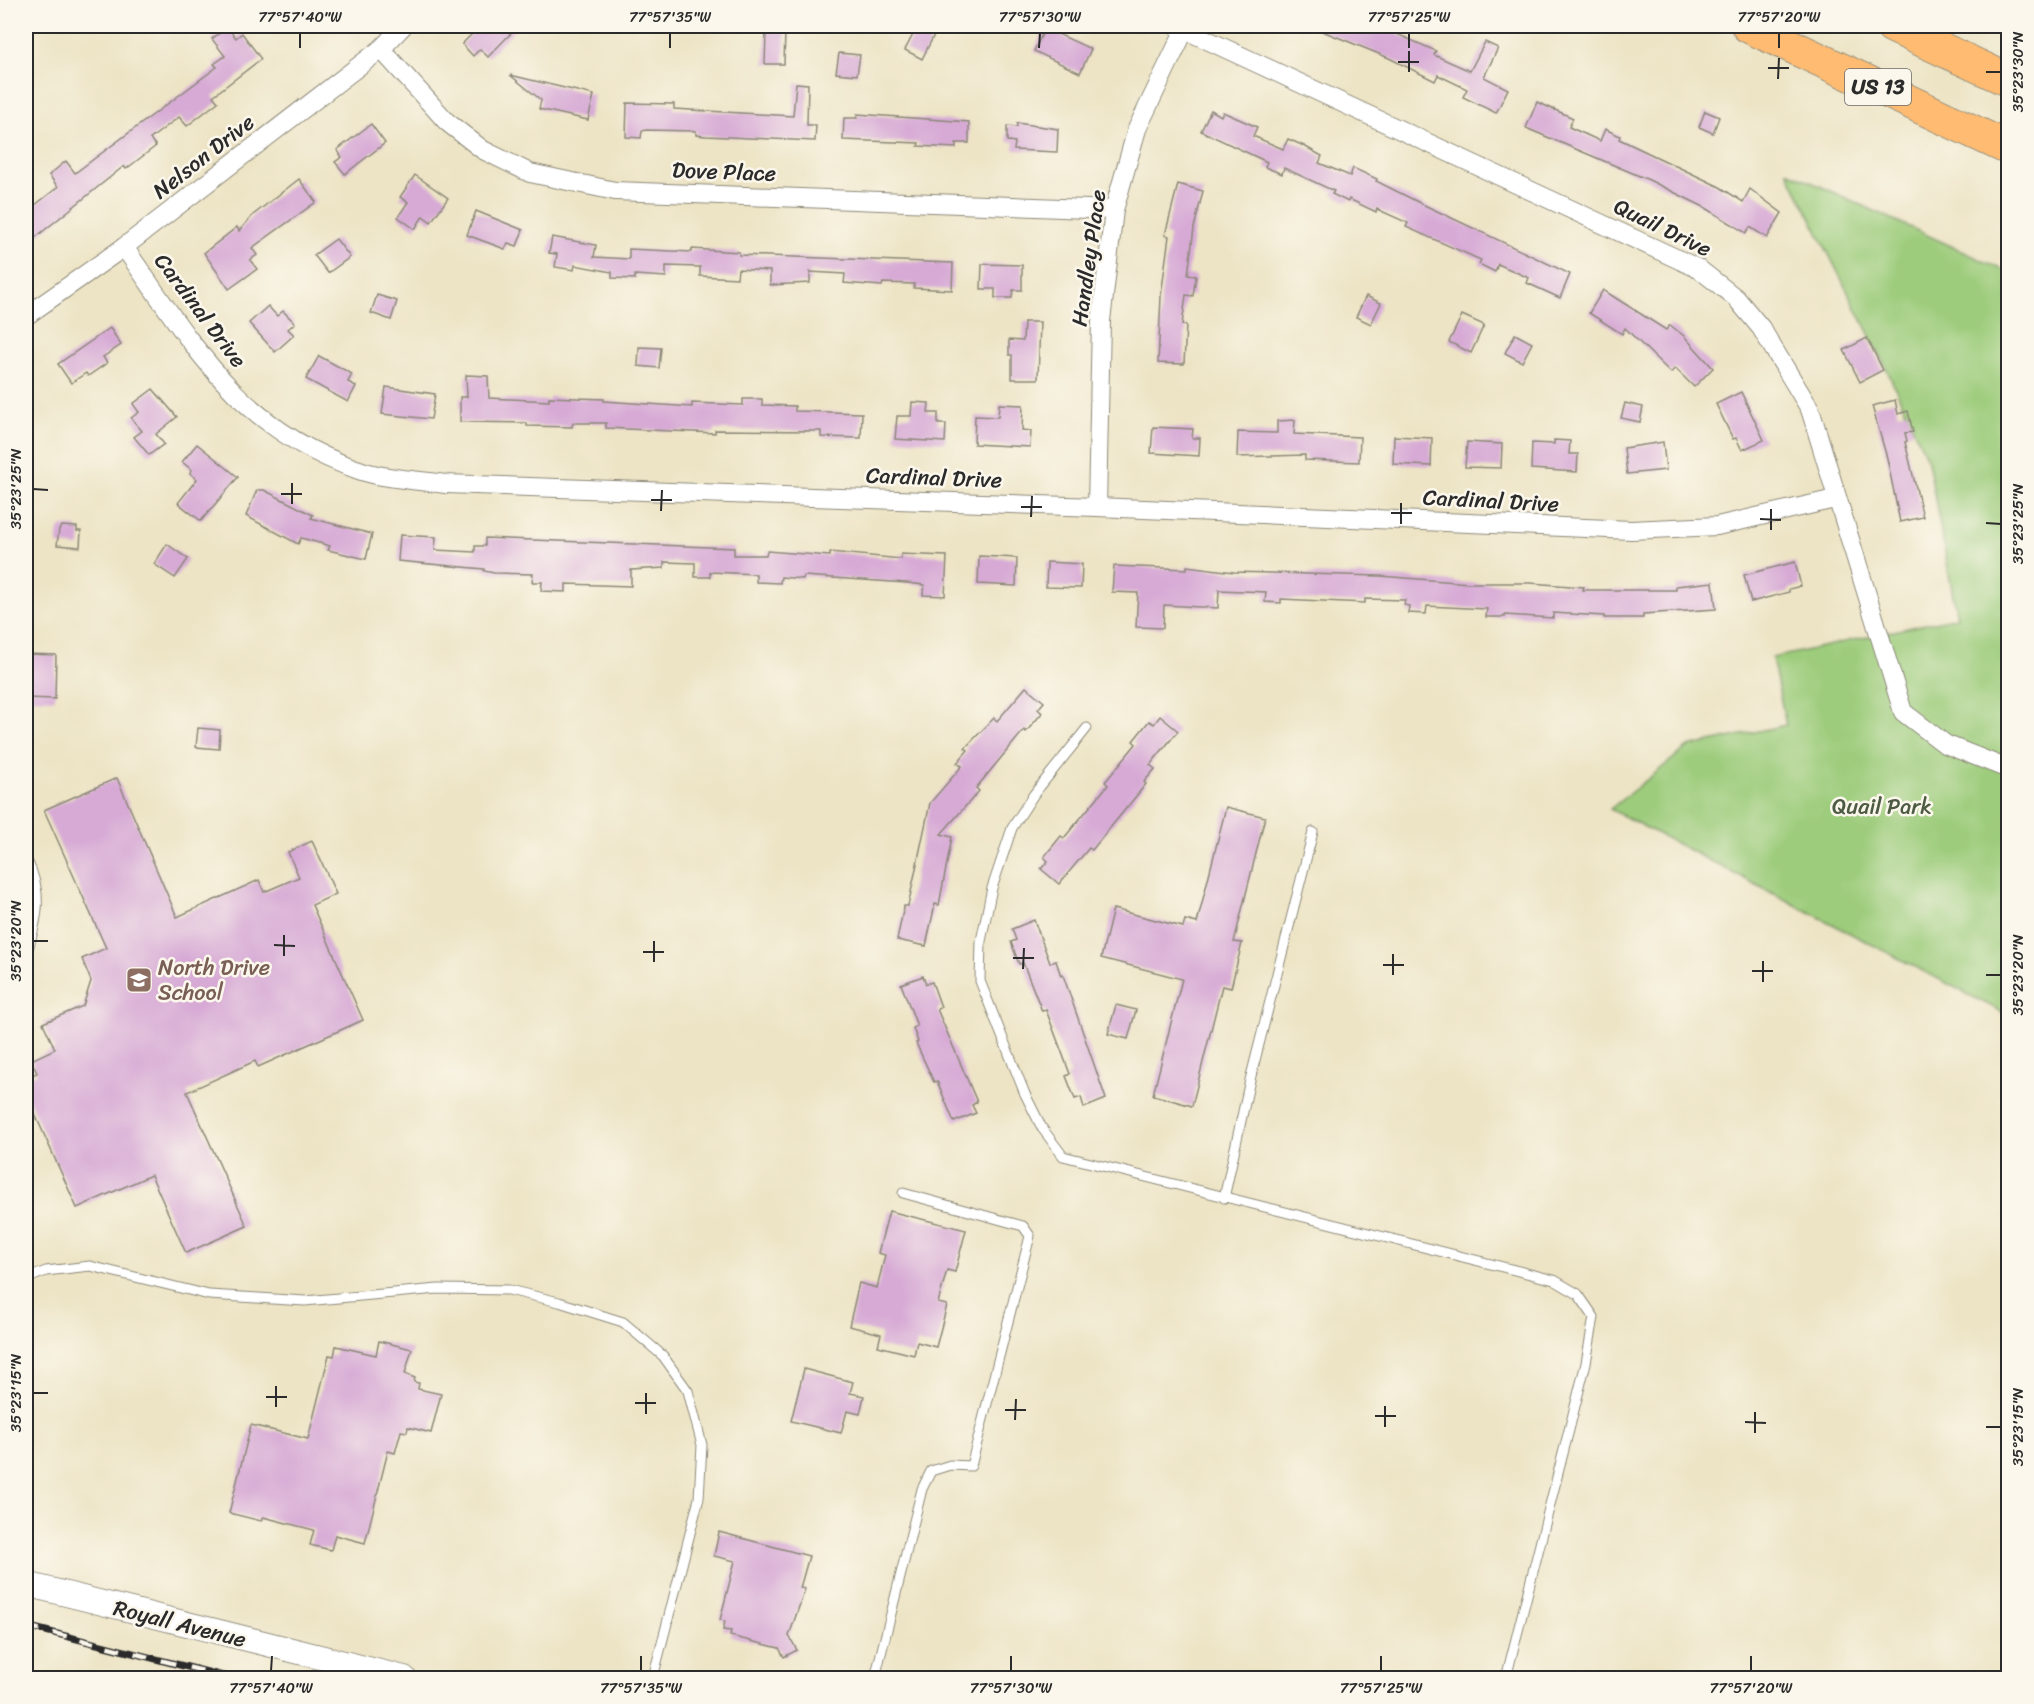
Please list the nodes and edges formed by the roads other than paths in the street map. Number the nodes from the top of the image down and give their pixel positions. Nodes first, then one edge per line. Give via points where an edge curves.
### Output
1 (403, 26) edge
2 (1748, 26) edge
3 (1892, 26) edge
4 (1181, 27) edge
5 (381, 49) junction
6 (2008, 80) edge
7 (2008, 148) edge
8 (1114, 210) junction
9 (124, 247) junction
10 (26, 316) edge
11 (1836, 499) junction
12 (1097, 507) junction
13 (1087, 728) dead end
14 (2008, 769) edge
15 (1313, 832) dead end
16 (26, 858) edge
17 (26, 956) edge
18 (903, 1192) dead end
19 (1224, 1198) junction
20 (26, 1279) edge
21 (26, 1584) edge
22 (404, 1678) edge
23 (653, 1678) edge
24 (875, 1678) edge
25 (1506, 1678) edge

1 - 5 street, Nelson Drive
2 - 7 highway, US 13
3 - 6 highway, US 13
4 - 8 street, Handley Place via 1137,129
4 - 11 street, Quail Drive via 1700,269 1736,298 1761,328 1810,409
5 - 8 street, Dove Place via 447,122 483,150 530,173 615,191
5 - 9 street, Nelson Drive
8 - 12 street, Handley Place via 1101,321
9 - 10 street, Nelson Drive
9 - 12 street, Cardinal Drive via 212,371 257,415 311,451 358,470 446,484
11 - 12 street, Cardinal Drive via 1717,526 1631,530
11 - 14 street, Quail Drive via 1903,712 1946,744
13 - 19 lane via 1012,828 985,920 980,981 1025,1094 1042,1128 1063,1156
15 - 19 lane
16 - 17 lane via 34,874 39,913
18 - 24 lane via 1023,1226 1030,1236 971,1466 950,1465 931,1471 922,1489
19 - 25 lane via 1554,1280 1578,1294 1594,1317 1586,1363
20 - 23 lane via 46,1270 90,1266 209,1295 305,1301 438,1289 509,1290 622,1322 663,1356 688,1391 702,1445 699,1498
21 - 22 street, Royall Avenue

